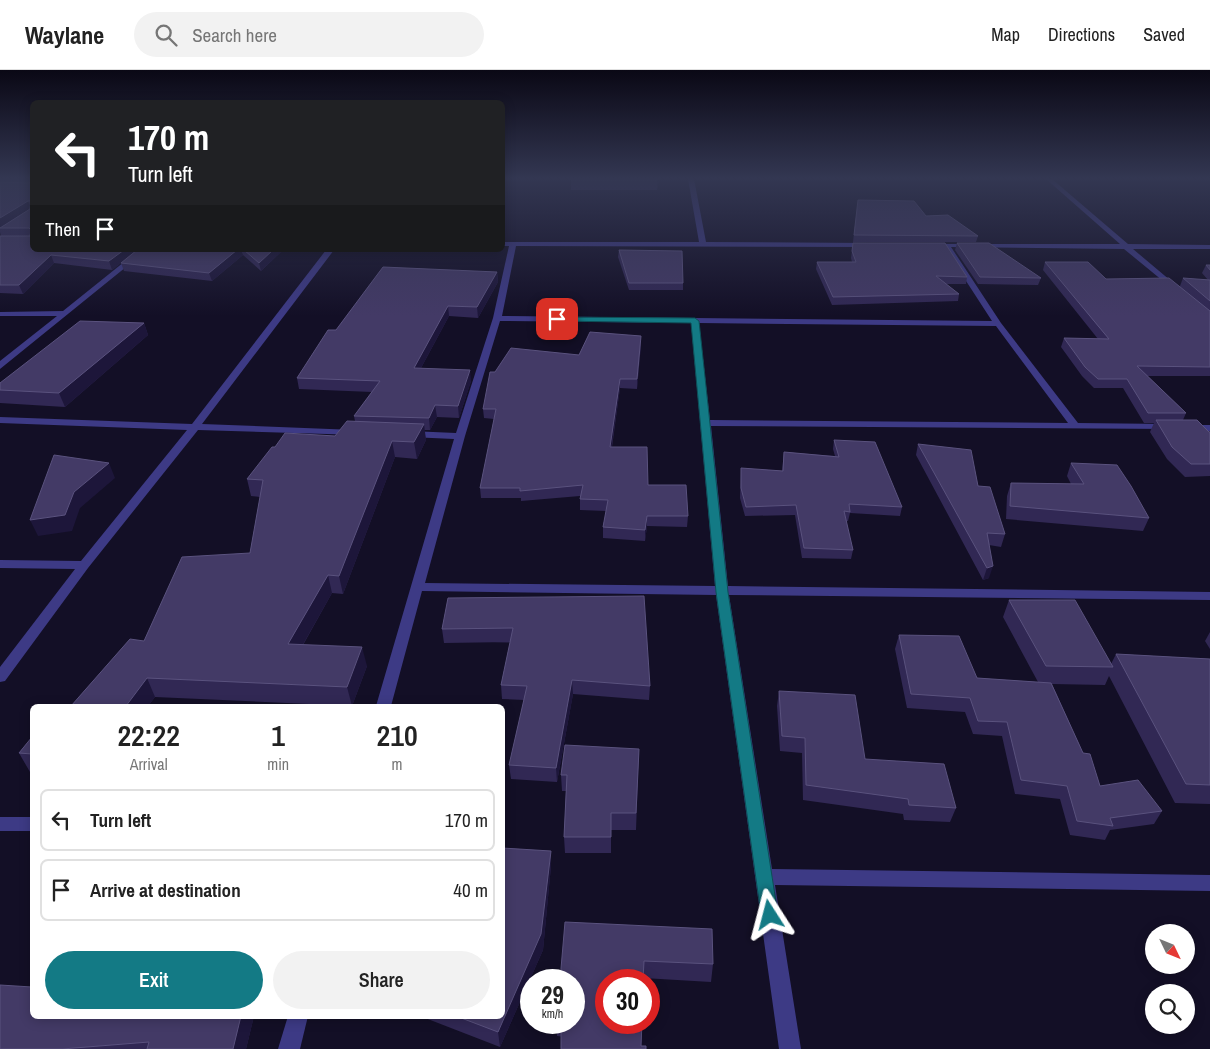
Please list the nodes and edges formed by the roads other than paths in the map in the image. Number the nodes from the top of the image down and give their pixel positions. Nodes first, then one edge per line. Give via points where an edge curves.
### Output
1 (699, 225) edge
2 (1102, 225) edge
3 (508, 244) edge
4 (703, 245) junction
5 (878, 245) edge
6 (917, 245) edge
7 (946, 245) junction
8 (1126, 246) junction
9 (1210, 247) edge
10 (141, 252) edge
11 (328, 252) edge
12 (1182, 295) edge
13 (0, 314) edge
14 (63, 314) junction
15 (497, 318) junction
16 (695, 321) junction
17 (998, 324) junction
18 (0, 366) edge
19 (0, 420) edge
20 (705, 424) junction
21 (1074, 426) junction
22 (194, 428) junction
23 (1210, 428) edge
24 (361, 433) edge
25 (400, 434) edge
26 (460, 436) junction
27 (0, 564) edge
28 (84, 565) junction
29 (418, 587) junction
30 (722, 592) junction
31 (1210, 596) edge
32 (0, 677) edge
33 (384, 704) edge
34 (0, 824) edge
35 (30, 824) edge
36 (764, 877) junction
37 (1210, 883) edge
38 (297, 1019) edge
39 (289, 1049) edge
40 (790, 1049) edge

1 - 4 street
2 - 8 street
3 - 4 street
3 - 15 street
4 - 5 street
6 - 7 street
7 - 8 street
7 - 17 street
8 - 9 street
8 - 12 street
10 - 14 street
11 - 22 street
13 - 14 street
14 - 18 street
15 - 16 street
15 - 26 street
16 - 17 street
16 - 20 street
17 - 21 street
19 - 22 street
20 - 21 street
20 - 30 street
21 - 23 street
22 - 24 street
22 - 28 street
25 - 26 street
26 - 29 street
27 - 28 street
28 - 32 street
29 - 30 street
29 - 33 street
30 - 31 street
30 - 36 street
34 - 35 street
36 - 37 street
36 - 40 street
38 - 39 street

